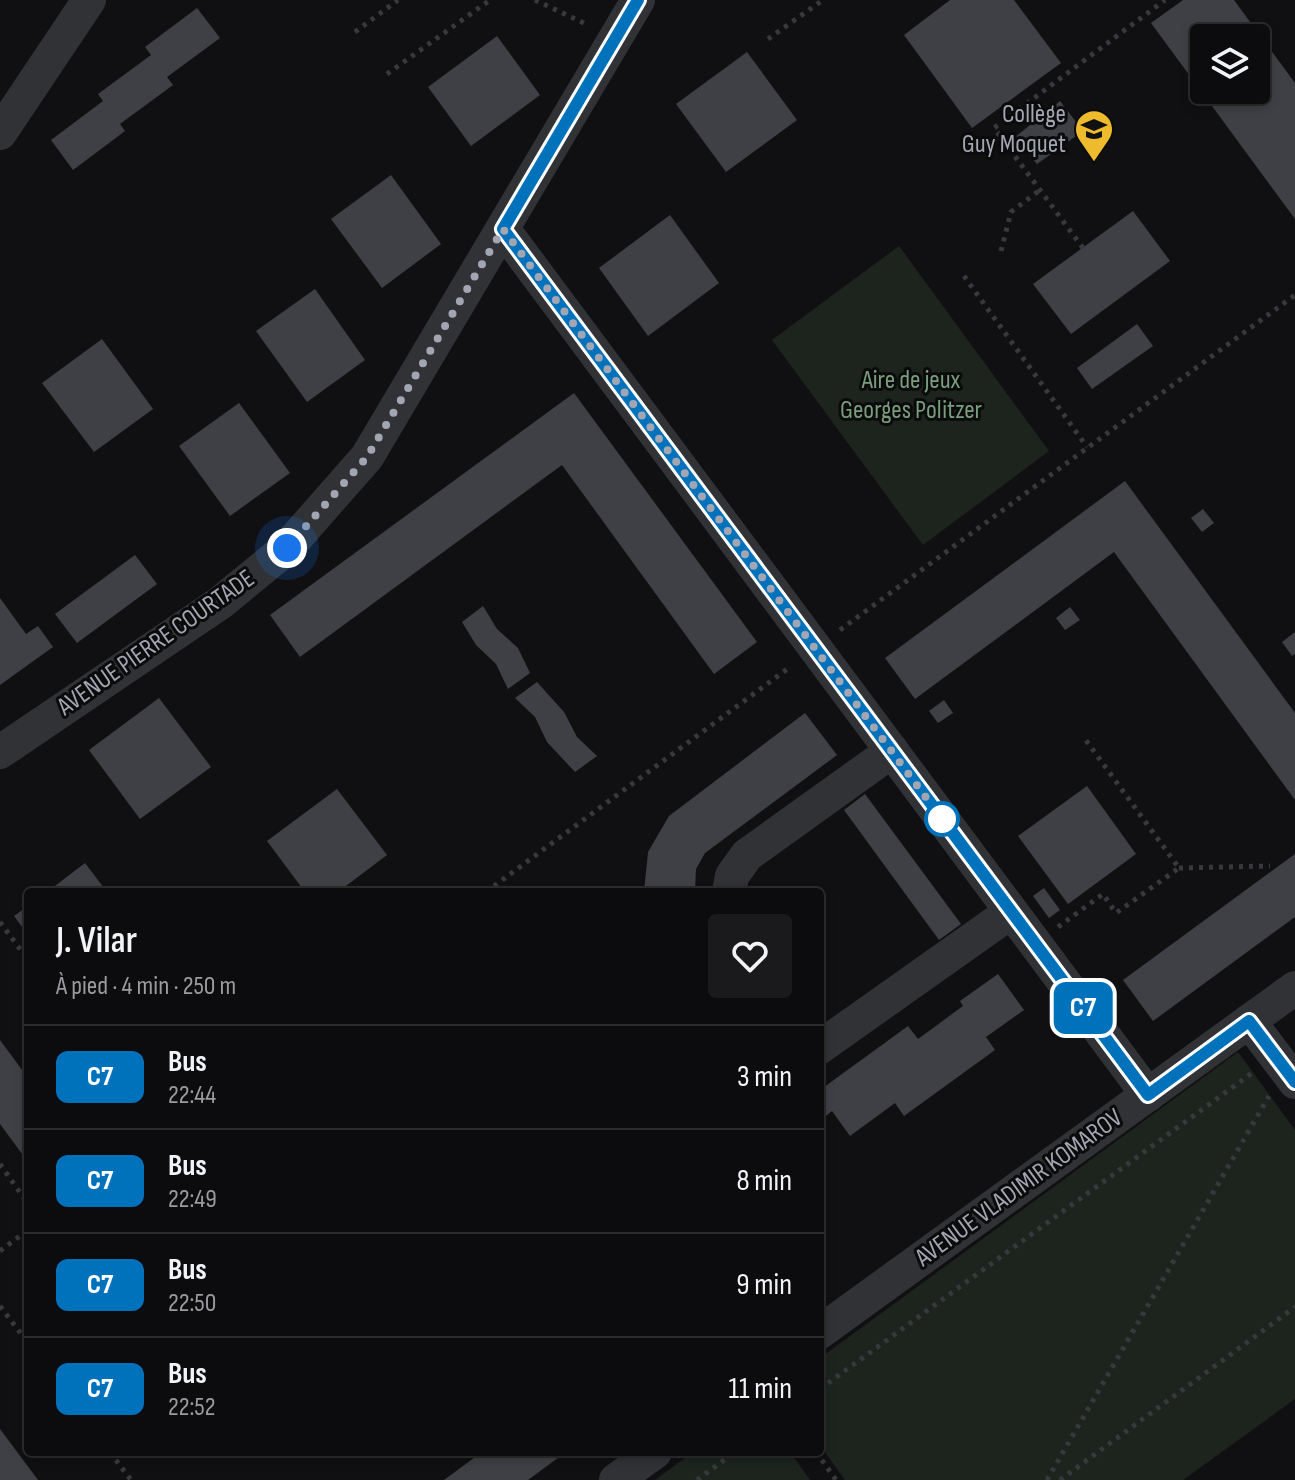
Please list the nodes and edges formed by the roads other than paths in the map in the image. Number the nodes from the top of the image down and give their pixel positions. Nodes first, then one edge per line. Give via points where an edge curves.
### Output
1 (89, 0) edge
2 (638, 0) edge
3 (0, 133) edge
4 (503, 229) junction
5 (892, 751) junction
6 (0, 752) edge
7 (730, 888) edge
8 (1011, 912) junction
9 (1295, 988) edge
10 (1249, 1021) junction
11 (824, 1044) edge
12 (1285, 1069) edge
13 (1148, 1095) junction
14 (824, 1329) edge
15 (649, 1456) edge
16 (616, 1480) edge

1 - 3 street
2 - 4 street, AVENUE PIERRE COURTADE
4 - 5 street
4 - 6 street, AVENUE PIERRE COURTADE via 367,457 287,548 206,613
5 - 7 street via 747,855
5 - 8 street
8 - 11 street
8 - 13 street
9 - 10 street, AVENUE VLADIMIR KOMAROV
10 - 12 street
10 - 13 street, AVENUE VLADIMIR KOMAROV
13 - 14 street, AVENUE VLADIMIR KOMAROV
15 - 16 street

